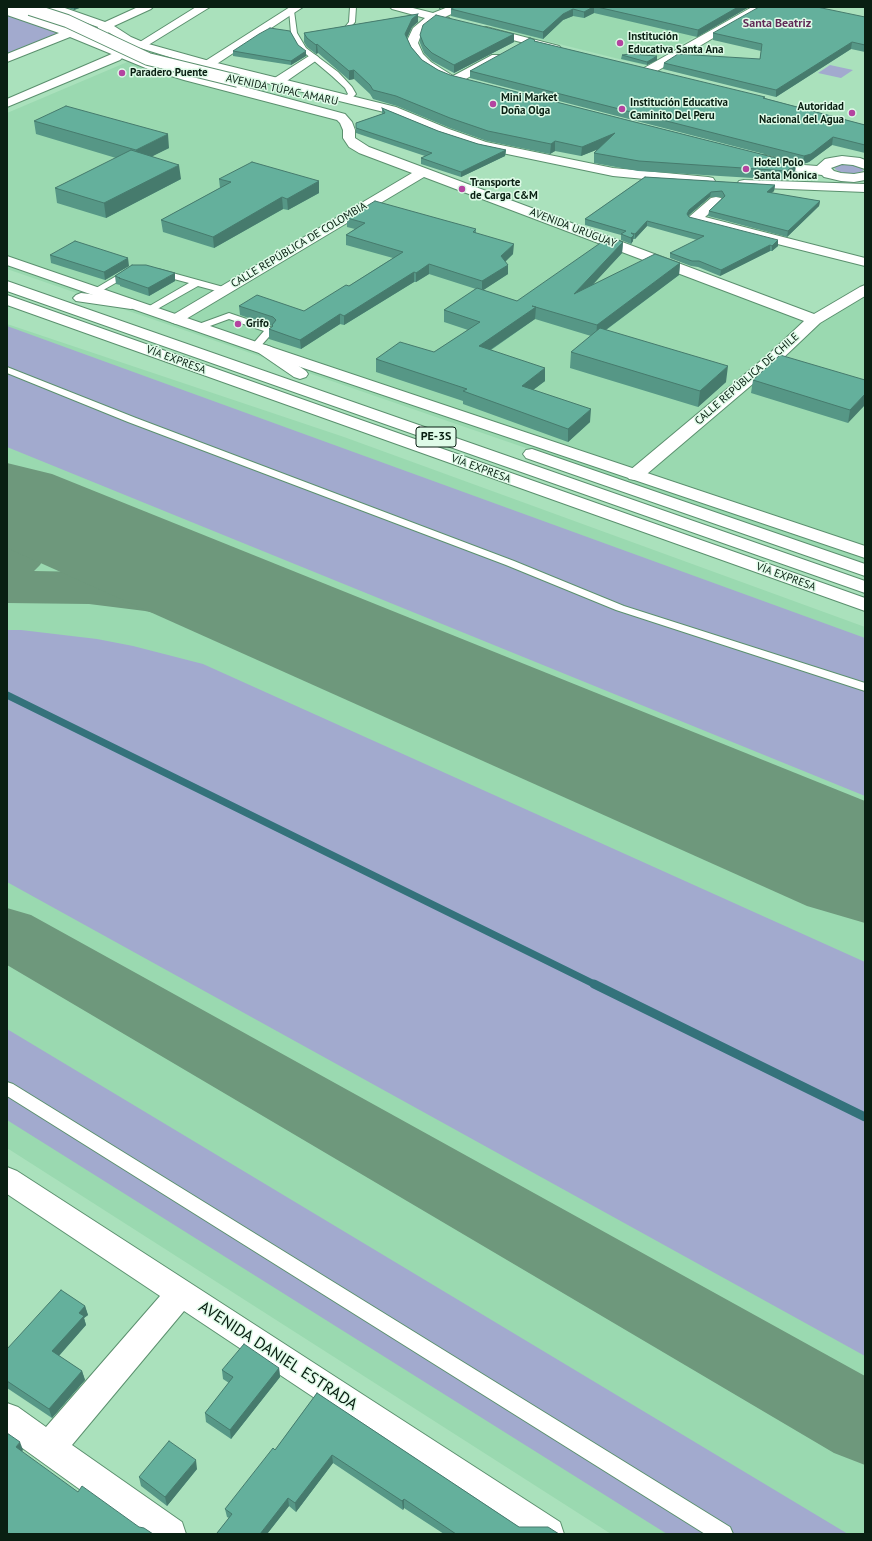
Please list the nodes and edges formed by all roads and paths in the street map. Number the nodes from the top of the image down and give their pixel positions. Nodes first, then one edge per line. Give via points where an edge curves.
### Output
1 (12, 7) edge
2 (51, 7) edge
3 (204, 7) edge
4 (353, 7) edge
5 (396, 7) edge
6 (458, 7) edge
7 (760, 7) edge
8 (31, 8) edge
9 (294, 9) edge
10 (142, 10) edge
11 (7, 11) edge
12 (125, 17) junction
13 (434, 17) junction
14 (93, 20) junction
15 (453, 22) edge
16 (105, 26) junction
17 (476, 28) edge
18 (116, 31) junction
19 (69, 33) junction
20 (324, 35) edge
21 (527, 41) junction
22 (141, 45) junction
23 (564, 50) edge
24 (118, 56) junction
25 (7, 58) edge
26 (313, 58) junction
27 (132, 59) junction
28 (209, 65) junction
29 (668, 76) edge
30 (188, 77) junction
31 (240, 80) junction
32 (455, 80) junction
33 (277, 82) junction
34 (471, 84) edge
35 (346, 99) junction
36 (32, 106) dead end
37 (8, 111) edge
38 (756, 157) edge
39 (865, 165) edge
40 (826, 171) junction
41 (423, 172) junction
42 (865, 176) edge
43 (723, 188) junction
44 (865, 188) edge
45 (865, 194) edge
46 (7, 260) edge
47 (865, 262) edge
48 (7, 272) edge
49 (196, 282) junction
50 (7, 286) edge
51 (224, 290) junction
52 (865, 290) edge
53 (88, 295) junction
54 (7, 300) edge
55 (65, 307) junction
56 (149, 310) junction
57 (176, 319) junction
58 (815, 320) junction
59 (88, 329) junction
60 (261, 348) junction
61 (775, 357) junction
62 (791, 363) edge
63 (7, 370) edge
64 (224, 377) junction
65 (294, 380) junction
66 (635, 475) junction
67 (865, 552) edge
68 (865, 570) edge
69 (865, 587) edge
70 (865, 605) edge
71 (865, 688) edge
72 (7, 1088) edge
73 (7, 1179) edge
74 (181, 1292) junction
75 (7, 1418) edge
76 (49, 1448) junction
77 (170, 1534) edge
78 (548, 1534) edge
79 (723, 1534) edge

1 - 19 main road via 54,23
2 - 14 main road
3 - 22 main road
4 - 20 lane via 352,22 347,28
5 - 13 main road
6 - 13 main road
7 - 29 main road via 643,70
8 - 31 main road, AVENIDA TÚPAC AMARU, bridge via 67,21 148,59
9 - 26 lane via 294,33 301,39 303,49
9 - 28 main road
10 - 12 main road
10 - 18 main road
11 - 19 main road
12 - 14 main road via 108,21
12 - 16 main road
13 - 15 main road
13 - 32 main road via 417,30 412,43 426,65
14 - 16 main road
16 - 18 main road
16 - 24 main road via 103,37
17 - 21 main road
18 - 22 main road
18 - 27 main road via 130,49
19 - 24 main road
19 - 25 main road
21 - 23 main road
21 - 32 main road
22 - 28 main road
24 - 27 main road
24 - 37 main road
26 - 33 main road
26 - 35 lane via 335,74 348,88 352,94
27 - 30 main road
27 - 36 main road
28 - 30 main road
28 - 33 main road
30 - 41 main road, AVENIDA URUGUAY via 341,117 346,122 349,138 354,144
31 - 35 main road, AVENIDA TÚPAC AMARU
31 - 43 main road, AVENIDA TÚPAC AMARU via 297,95 359,106 406,122 447,140 539,164 602,176
32 - 34 main road
33 - 35 main road
35 - 43 main road via 392,110 483,145 547,160
38 - 40 main road via 802,169
39 - 40 main road via 855,161 836,160 824,166
40 - 42 main road via 841,177
41 - 51 main road, CALLE REPÚBLICA DE COLOMBIA
41 - 58 main road, AVENIDA URUGUAY
43 - 44 main road
43 - 45 main road via 812,194
43 - 47 main road via 695,220
46 - 53 main road, VÍA EXPRESA / PE-3S
48 - 53 main road, VÍA EXPRESA / PE-3S
49 - 51 lane
49 - 53 lane via 143,269 131,270
49 - 56 lane
50 - 55 main road, VÍA EXPRESA / PE-3S
51 - 57 main road, CALLE REPÚBLICA DE COLOMBIA
52 - 58 main road, CALLE REPÚBLICA DE CHILE
53 - 56 main road, VÍA EXPRESA / PE-3S
53 - 65 main road, VÍA EXPRESA / PE-3S
54 - 59 main road, VÍA EXPRESA / PE-3S
55 - 59 main road
55 - 65 main road, VÍA EXPRESA / PE-3S
56 - 57 main road, VÍA EXPRESA / PE-3S
57 - 60 main road, VÍA EXPRESA / PE-3S
58 - 61 main road, CALLE REPÚBLICA DE CHILE
59 - 64 main road, VÍA EXPRESA / PE-3S
60 - 65 main road
60 - 66 main road, VÍA EXPRESA / PE-3S
61 - 62 main road
61 - 66 main road, CALLE REPÚBLICA DE CHILE
63 - 71 lane via 510,563 620,608
64 - 65 main road
64 - 70 main road, VÍA EXPRESA / PE-3S
65 - 68 main road, VÍA EXPRESA / PE-3S
65 - 69 main road, VÍA EXPRESA / PE-3S
66 - 67 main road, VÍA EXPRESA / PE-3S
72 - 79 lane
73 - 74 main road, AVENIDA DANIEL ESTRADA
74 - 76 main road
74 - 78 main road, AVENIDA DANIEL ESTRADA
75 - 76 main road
76 - 77 main road

